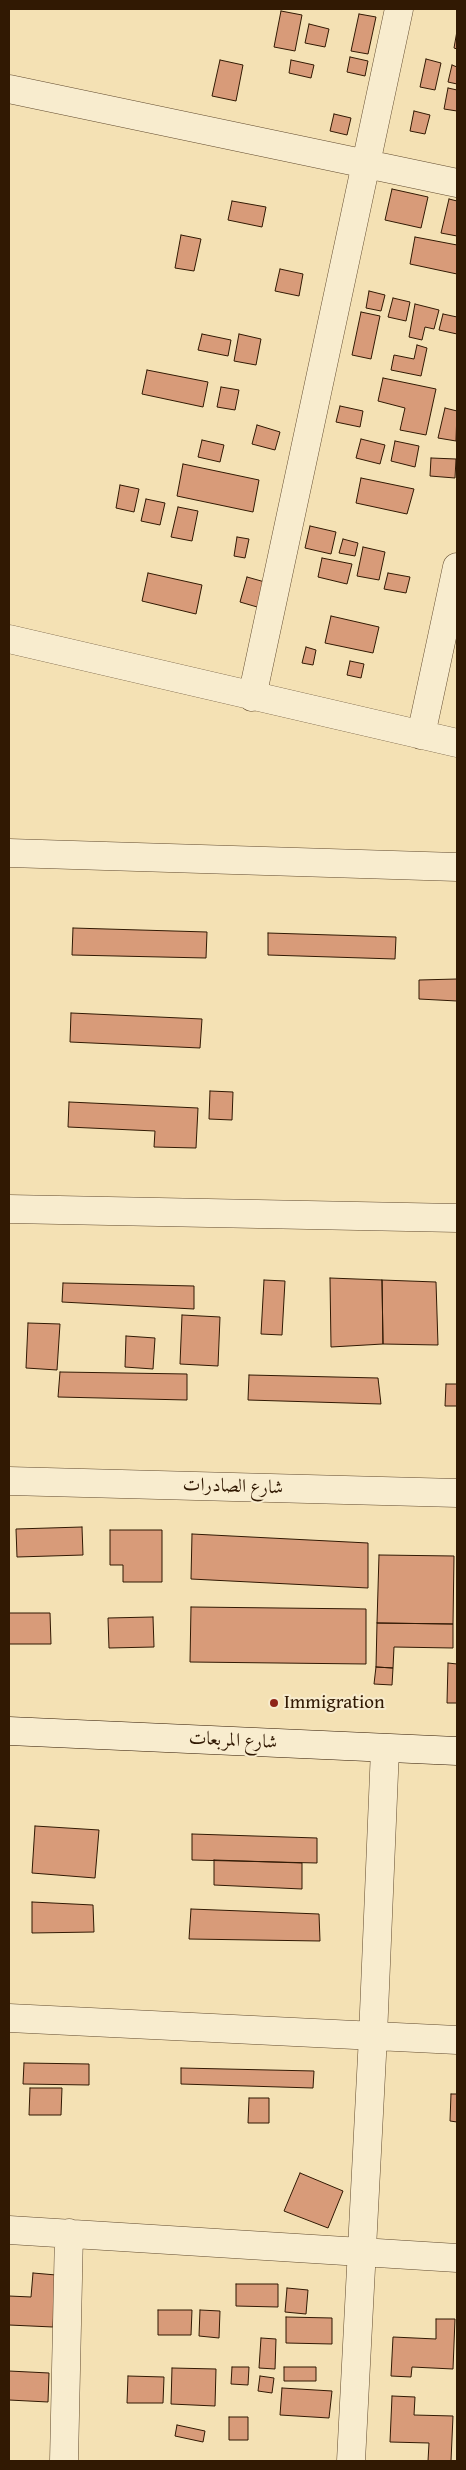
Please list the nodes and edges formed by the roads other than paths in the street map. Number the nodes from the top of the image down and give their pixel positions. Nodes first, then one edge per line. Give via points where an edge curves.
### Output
1 (399, 9) edge
2 (9, 89) edge
3 (367, 163) junction
4 (457, 183) edge
5 (457, 567) edge
6 (9, 639) edge
7 (252, 697) junction
8 (421, 735) junction
9 (457, 742) edge
10 (9, 853) edge
11 (457, 867) edge
12 (9, 1209) edge
13 (457, 1218) edge
14 (9, 1481) edge
15 (457, 1494) edge
16 (9, 1731) edge
17 (386, 1749) junction
18 (457, 1751) edge
19 (9, 2018) edge
20 (373, 2036) junction
21 (457, 2040) edge
22 (9, 2230) edge
23 (70, 2233) junction
24 (362, 2252) junction
25 (457, 2258) edge
26 (64, 2461) edge
27 (351, 2461) edge

1 - 3 street
2 - 3 street
3 - 4 street
3 - 7 street
5 - 8 street
6 - 7 street
7 - 8 street
8 - 9 street
10 - 11 street
12 - 13 street
14 - 15 street, شارع الصادرات
16 - 17 street, شارع المربعات
17 - 18 street, شارع المربعات
17 - 20 street
19 - 20 street
20 - 21 street
20 - 24 street
22 - 23 street
23 - 24 street
23 - 26 street
24 - 25 street
24 - 27 street

